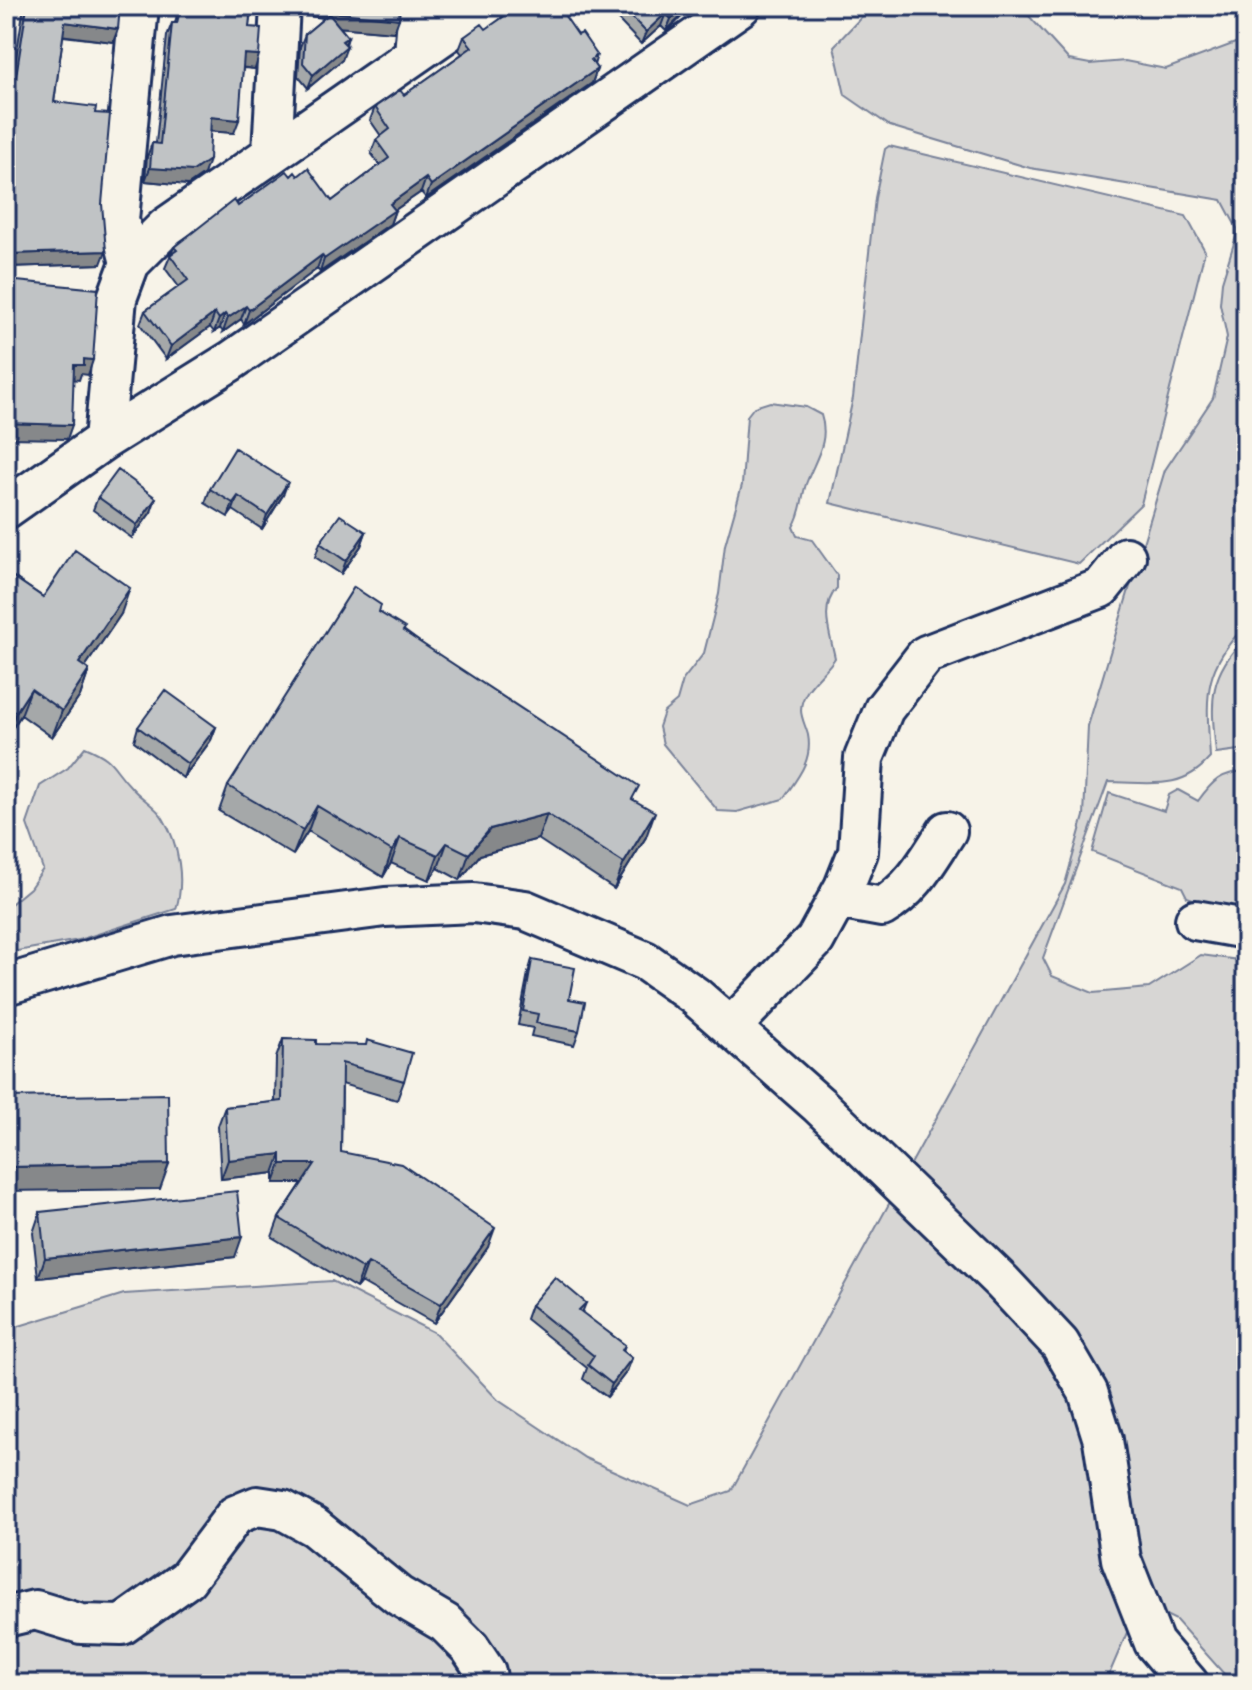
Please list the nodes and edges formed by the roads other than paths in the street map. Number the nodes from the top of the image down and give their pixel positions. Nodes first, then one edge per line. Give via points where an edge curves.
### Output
1 (139, 6) edge
2 (280, 6) edge
3 (418, 6) edge
4 (485, 6) edge
5 (725, 12) edge
6 (414, 54) junction
7 (272, 152) junction
8 (130, 263) junction
9 (104, 440) junction
10 (6, 509) edge
11 (1126, 557) dead end
12 (947, 831) dead end
13 (838, 899) junction
14 (1195, 920) dead end
15 (1246, 929) edge
16 (6, 985) edge
17 (731, 1027) junction
18 (6, 1617) edge
19 (488, 1684) edge
20 (1189, 1684) edge

1 - 8 street via 119,220
2 - 7 street
3 - 6 street
4 - 6 street
5 - 9 street via 231,361
6 - 7 street
7 - 8 street via 166,227
8 - 9 street via 117,298
9 - 10 street
11 - 13 street via 1101,588 926,655 884,709 864,758 858,852
12 - 13 street via 899,897 882,907
13 - 17 street via 815,940
14 - 15 street
16 - 17 street via 172,935 385,907 474,903 525,910 645,961
17 - 20 street via 830,1116 1060,1344 1088,1392 1103,1440 1121,1559 1154,1643
18 - 19 street via 35,1610 81,1624 122,1625 187,1579 235,1515 257,1506 283,1510 314,1527 399,1596 445,1623 470,1648

